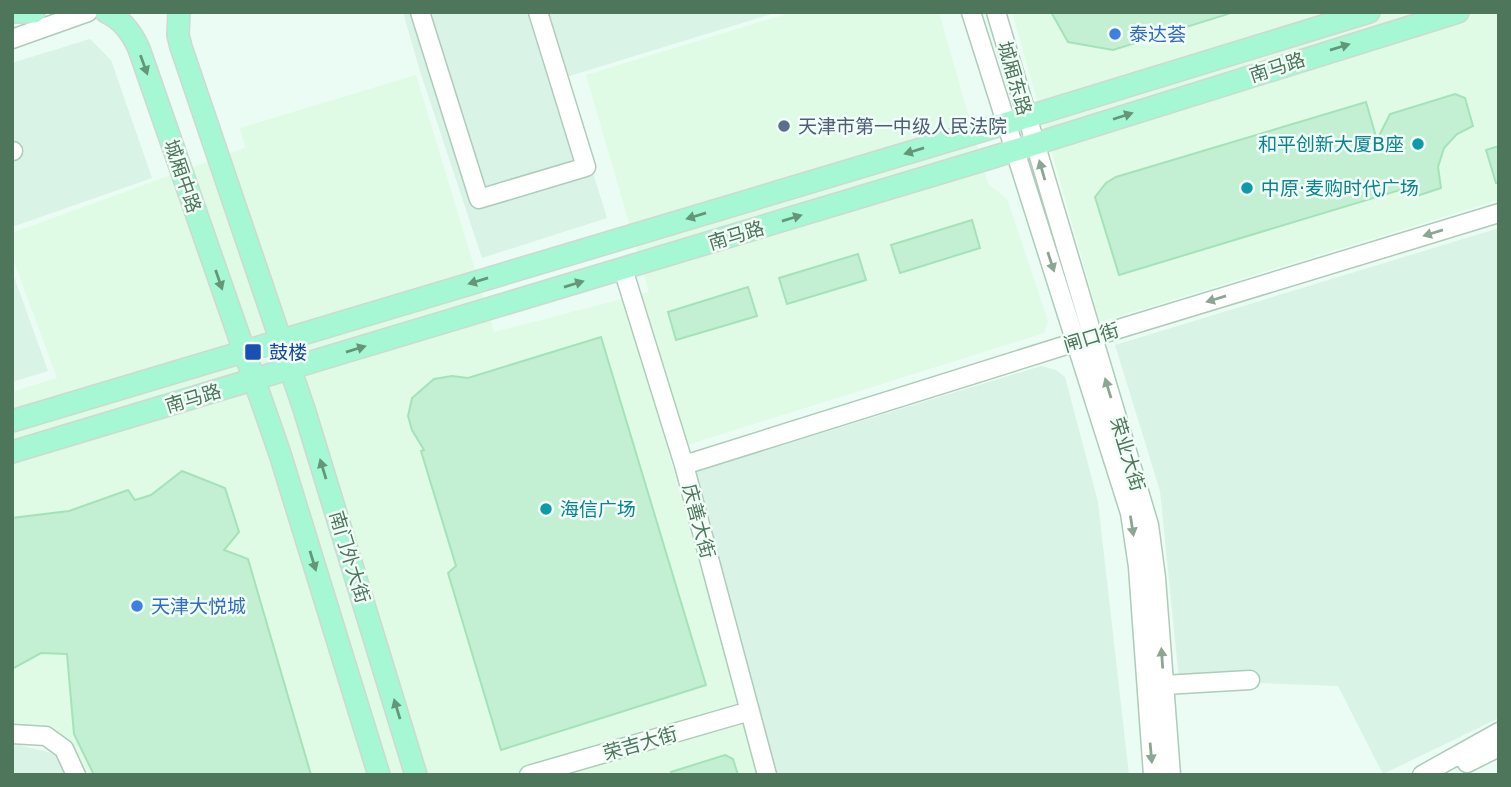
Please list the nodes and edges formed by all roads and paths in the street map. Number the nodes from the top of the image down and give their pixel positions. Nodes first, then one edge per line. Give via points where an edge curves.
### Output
1 (12, 12) edge
2 (34, 12) edge
3 (88, 12) edge
4 (106, 12) edge
5 (179, 12) edge
6 (420, 12) edge
7 (538, 12) edge
8 (971, 12) edge
9 (996, 12) edge
10 (1369, 12) edge
11 (1458, 12) edge
12 (12, 39) edge
13 (1026, 117) junction
14 (1006, 124) junction
15 (1035, 144) junction
16 (1014, 150) junction
17 (1499, 213) edge
18 (624, 269) junction
19 (281, 339) junction
20 (1084, 339) junction
21 (244, 351) junction
22 (291, 368) junction
23 (254, 379) junction
24 (12, 421) edge
25 (12, 452) edge
26 (684, 465) junction
27 (1250, 680) dead end
28 (1164, 685) junction
29 (750, 711) junction
30 (1499, 732) edge
31 (12, 734) edge
32 (1499, 747) edge
33 (76, 775) edge
34 (379, 775) edge
35 (416, 775) edge
36 (529, 775) edge
37 (767, 775) edge
38 (1153, 775) edge
39 (1171, 775) edge
40 (1422, 775) edge
41 (1446, 775) edge

1 - 2 main road
3 - 12 street
4 -> 21 main road, 城厢中路 via 122,23 139,49
5 - 19 main road, 城厢中路 via 181,47
6 - 7 street via 479,199 586,167
8 - 14 street, 城厢东路
9 - 13 street, 城厢东路
10 - 13 main road, 南马路
15 -> 11 main road, 南马路
13 - 14 main road, 南马路
13 - 15 street, 城厢东路
14 - 16 street, 城厢东路
14 -> 19 main road, 南马路
15 - 16 main road, 南马路
20 -> 15 street, 荣业大街
18 -> 16 main road, 南马路
16 -> 20 street, 荣业大街
17 -> 20 street, 闸口街
22 -> 18 main road, 南马路
18 - 26 street, 庆善大街
19 - 21 main road, 南马路
19 - 22 main road, 南门外大街
20 - 26 street, 闸口街
28 -> 20 street, 荣业大街 via 1149,525
20 -> 38 street, 荣业大街 via 1130,513
21 - 23 main road, 南门外大街
21 - 24 main road, 南马路
22 - 23 main road, 南马路
35 -> 22 main road, 南门外大街
23 - 25 main road, 南马路
23 -> 34 main road, 南门外大街
26 - 29 street, 庆善大街
27 - 28 street
28 - 39 street, 荣业大街
29 - 36 street, 荣吉大街
29 - 37 street, 庆善大街
30 - 40 street
31 - 33 street via 46,736 64,749
32 - 41 street

